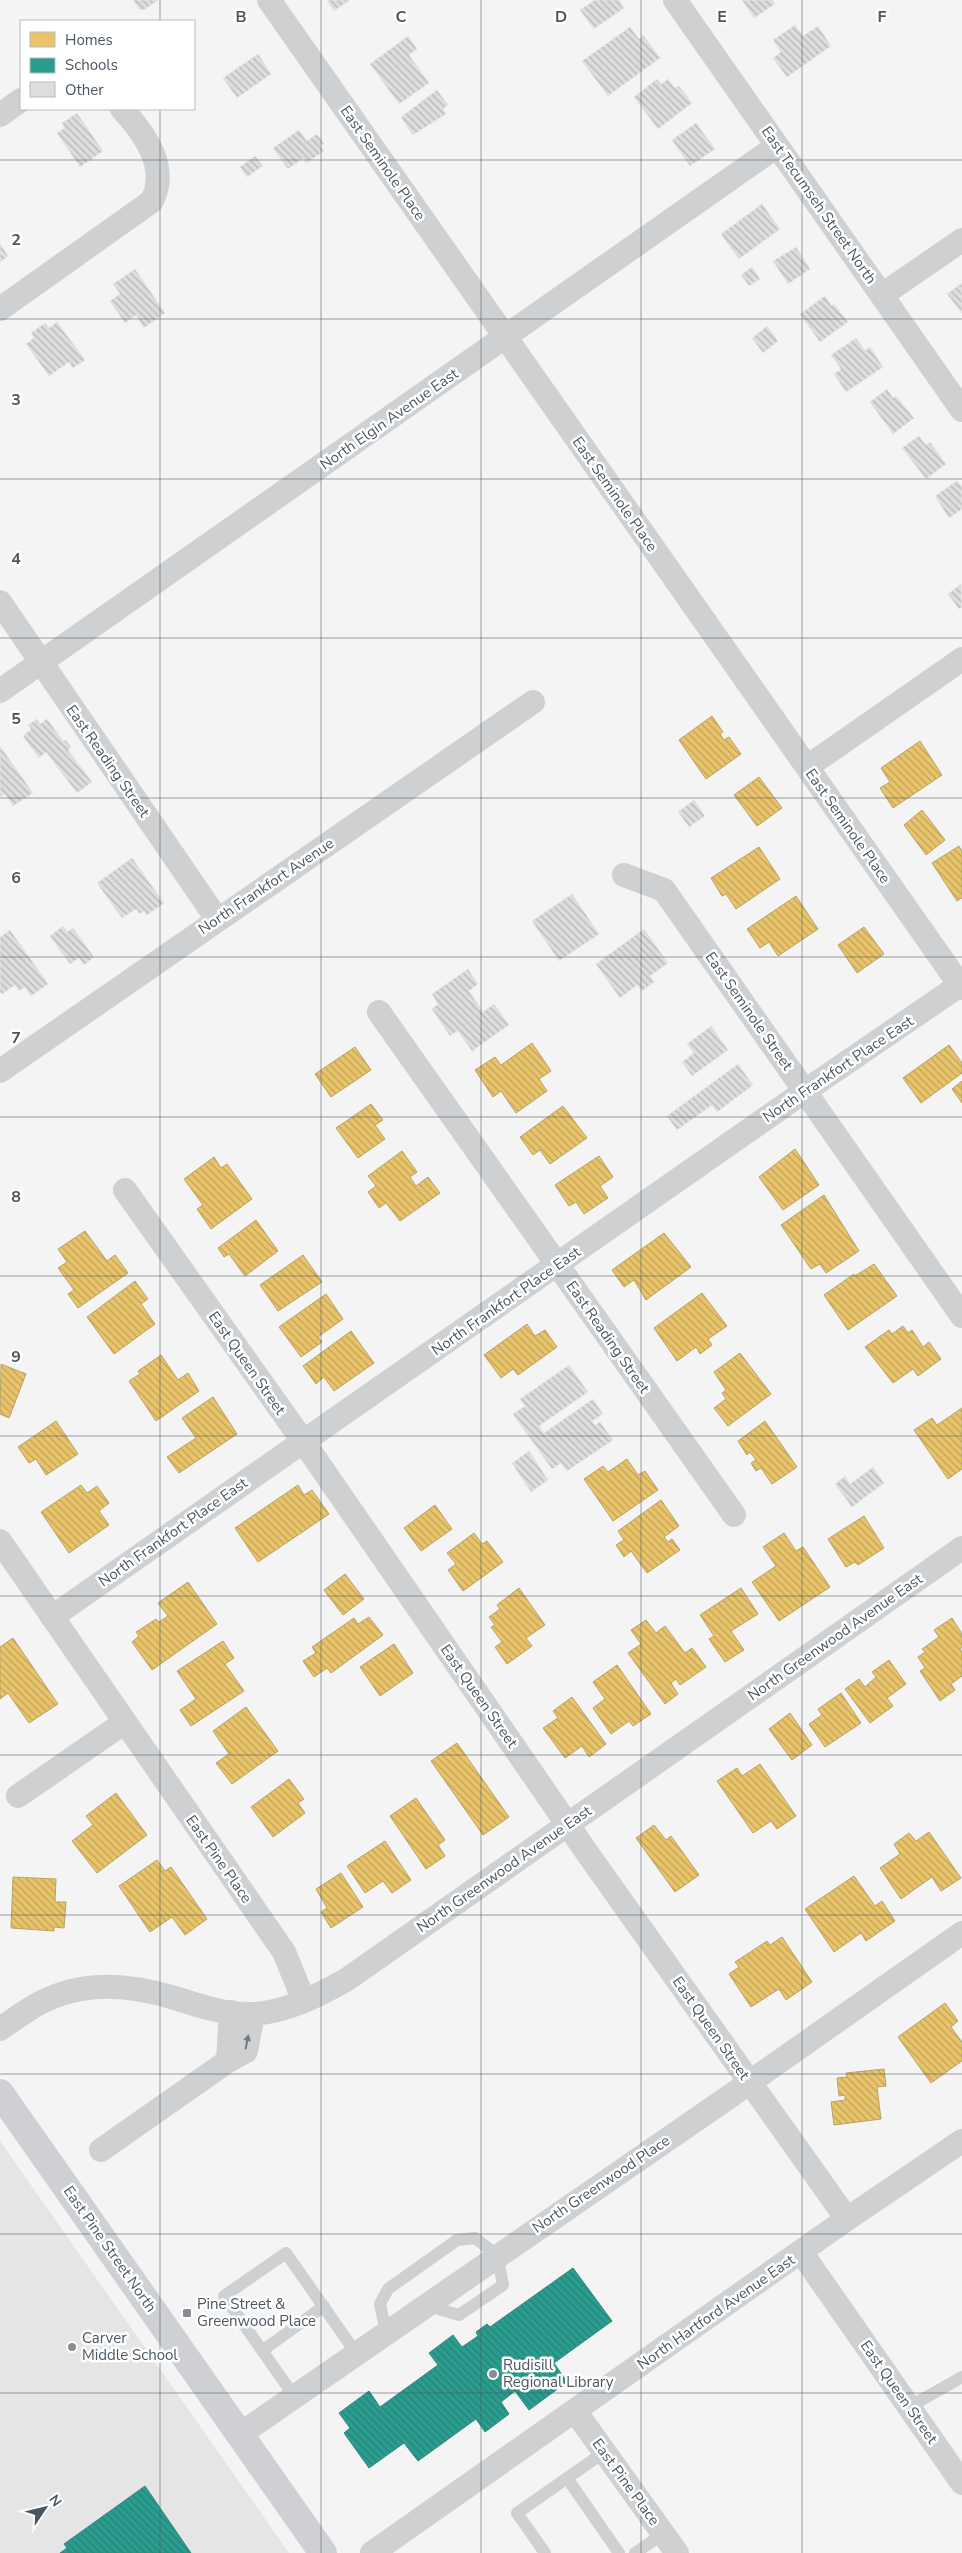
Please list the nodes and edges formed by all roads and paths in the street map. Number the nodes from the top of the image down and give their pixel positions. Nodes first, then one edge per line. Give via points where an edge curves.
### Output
1 (269, 0) edge
2 (675, 0) edge
3 (123, 110) edge
4 (777, 146) junction
5 (962, 240) edge
6 (882, 295) junction
7 (0, 309) edge
8 (505, 338) junction
9 (962, 410) edge
10 (0, 602) edge
11 (962, 659) edge
12 (41, 663) junction
13 (0, 691) edge
14 (533, 702) dead end
15 (807, 767) junction
16 (624, 874) dead end
17 (217, 919) junction
18 (961, 986) edge
19 (379, 1012) dead end
20 (0, 1070) edge
21 (805, 1091) junction
22 (125, 1190) dead end
23 (557, 1265) junction
24 (962, 1316) edge
25 (303, 1441) junction
26 (734, 1515) dead end
27 (0, 1541) edge
28 (962, 1548) edge
29 (52, 1617) junction
30 (125, 1722) junction
31 (18, 1796) dead end
32 (568, 1824) junction
33 (962, 1933) edge
34 (304, 2001) junction
35 (242, 2013) junction
36 (0, 2029) edge
37 (749, 2083) junction
38 (0, 2093) edge
39 (962, 2140) edge
40 (101, 2150) dead end
41 (840, 2210) junction
42 (801, 2252) junction
43 (497, 2255) junction
44 (324, 2306) junction
45 (386, 2332) junction
46 (262, 2351) junction
47 (356, 2353) junction
48 (962, 2377) edge
49 (294, 2396) junction
50 (909, 2407) junction
51 (575, 2411) junction
52 (239, 2435) junction
53 (603, 2453) junction
54 (567, 2478) junction
55 (962, 2483) edge
56 (663, 2534) junction
57 (322, 2553) edge
58 (372, 2553) edge
59 (545, 2553) edge
60 (619, 2553) edge
61 (635, 2553) edge
62 (677, 2553) edge

1 - 8 street, East Seminole Place
2 - 4 street, East Tecumseh Street North
3 - 7 street via 148,142 154,157 159,187 152,200
4 - 6 street, East Tecumseh Street North
4 - 8 street, North Elgin Avenue East
5 - 6 street
6 - 9 street, East Tecumseh Street North
8 - 12 street, North Elgin Avenue East
8 - 15 street, East Seminole Place
10 - 12 street, East Reading Street
11 - 15 street
12 - 13 street, North Elgin Avenue East
12 - 17 street, East Reading Street
14 - 17 street, North Frankfort Avenue
15 - 18 street, East Seminole Place
16 - 21 street, East Seminole Street via 664,890
17 - 20 street, North Frankfort Avenue
18 - 21 street, North Frankfort Place East
19 - 23 street, East Reading Street
21 - 23 street, North Frankfort Place East
21 - 24 street, East Seminole Street
22 - 25 street, East Queen Street
23 - 25 street, North Frankfort Place East
23 - 26 street, East Reading Street
25 - 29 street, North Frankfort Place East
25 - 32 street, East Queen Street
27 - 29 street, East Pine Place
28 - 32 street, North Greenwood Avenue East
29 - 30 street, East Pine Place
30 - 31 street
30 - 34 street, East Pine Place via 284,1952
32 - 34 street, North Greenwood Avenue East via 346,1980
32 - 37 street, East Queen Street
33 - 37 street, North Greenwood Place
34 - 35 street, North Greenwood Avenue East via 276,2010
35 - 36 street, North Greenwood Avenue East via 193,2004 145,1989 95,1987 60,1994 37,2004
35 - 40 street via 246,2051 228,2060
37 - 41 street, East Queen Street
37 - 43 street, North Greenwood Place
38 - 52 main road, East Pine Street North
39 - 41 street, North Hartford Avenue East
41 - 42 street, North Hartford Avenue East
42 - 50 street, East Queen Street
42 - 51 street, North Hartford Avenue East
43 - 45 street, North Greenwood Place
43 - 45 lane via 476,2238 457,2240 388,2289 380,2304
44 - 46 lane
44 - 46 lane via 286,2253 224,2296
44 - 47 lane
45 - 47 street, North Greenwood Place
46 - 49 lane
47 - 49 street, North Greenwood Place
48 - 50 lane
49 - 52 street, North Greenwood Place
50 - 55 street, East Queen Street
51 - 53 street, East Pine Place
51 - 58 street, North Hartford Avenue East
52 - 57 main road, East Pine Street North
53 - 54 lane
53 - 56 street, East Pine Place
54 - 59 lane via 517,2513
54 - 60 lane
56 - 61 lane
56 - 62 street, East Pine Place

